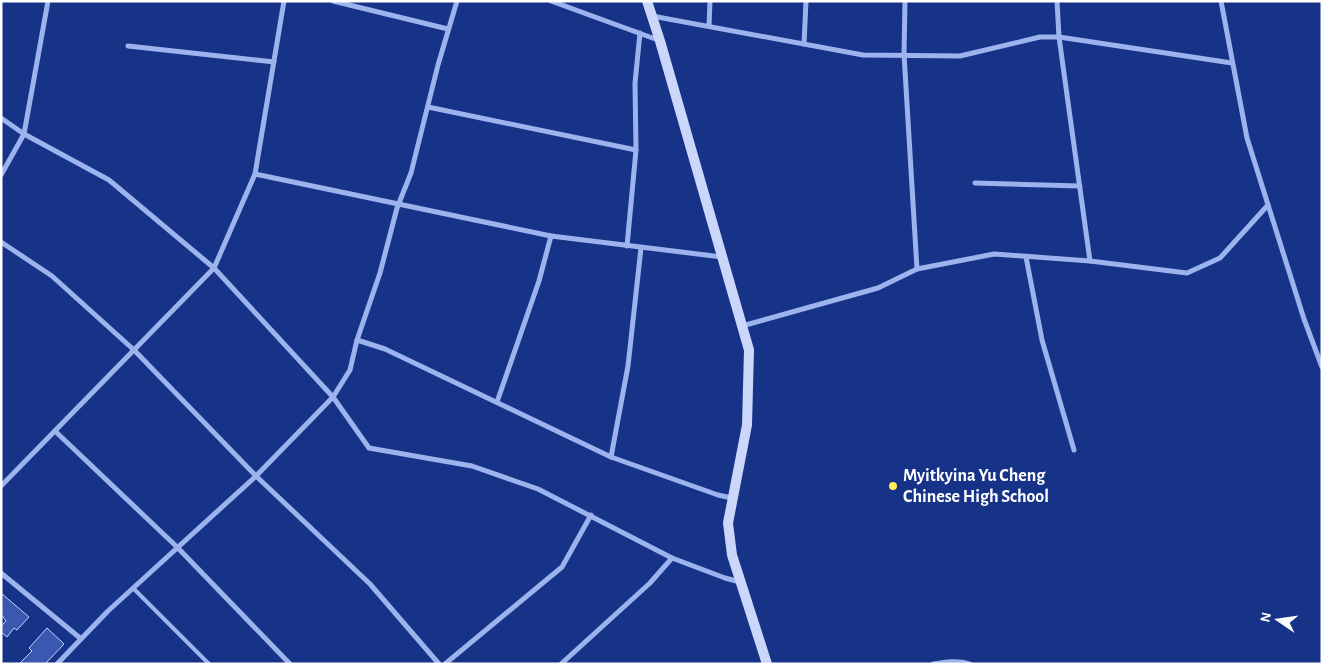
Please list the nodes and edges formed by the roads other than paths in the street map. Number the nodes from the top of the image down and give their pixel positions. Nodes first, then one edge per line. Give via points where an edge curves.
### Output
1 (48, 1) edge
2 (284, 1) edge
3 (333, 1) edge
4 (457, 1) edge
5 (551, 1) edge
6 (647, 1) edge
7 (710, 1) edge
8 (806, 1) edge
9 (905, 1) edge
10 (1057, 1) edge
11 (1221, 1) edge
12 (652, 16) junction
13 (709, 26) junction
14 (448, 29) junction
15 (640, 34) junction
16 (1059, 37) junction
17 (660, 41) junction
18 (804, 44) junction
19 (128, 46) dead end
20 (904, 54) junction
21 (274, 62) junction
22 (1232, 62) junction
23 (428, 107) junction
24 (1, 118) edge
25 (24, 134) junction
26 (636, 150) junction
27 (255, 174) junction
28 (1, 175) edge
29 (976, 182) dead end
30 (1080, 186) junction
31 (1268, 204) junction
32 (398, 205) junction
33 (551, 236) junction
34 (1, 242) edge
35 (627, 246) junction
36 (641, 248) junction
37 (1026, 257) junction
38 (722, 258) junction
39 (1090, 261) junction
40 (214, 268) junction
41 (917, 269) junction
42 (742, 326) junction
43 (357, 340) junction
44 (134, 350) junction
45 (1322, 367) edge
46 (333, 397) junction
47 (498, 402) junction
48 (55, 430) junction
49 (1074, 450) dead end
50 (611, 457) junction
51 (256, 476) junction
52 (1, 486) edge
53 (733, 498) junction
54 (590, 515) junction
55 (177, 547) junction
56 (672, 558) junction
57 (1, 573) edge
58 (741, 582) junction
59 (133, 588) junction
60 (80, 638) junction
61 (57, 664) edge
62 (209, 664) edge
63 (290, 664) edge
64 (439, 664) edge
65 (445, 664) edge
66 (561, 664) edge
67 (767, 664) edge
68 (933, 664) edge
69 (970, 664) edge

1 - 25 street
2 - 21 street
3 - 14 street
4 - 14 street
5 - 15 street
6 - 12 street
7 - 13 street
8 - 18 street
9 - 20 street
10 - 16 street
11 - 22 street
12 - 13 street
12 - 17 street
13 - 18 street
14 - 23 street
15 - 17 street
15 - 26 street via 634,83
16 - 20 street via 1040,37 960,56
16 - 22 street
16 - 30 street
17 - 38 street
18 - 20 street via 863,55
19 - 21 street
20 - 41 street
21 - 27 street
22 - 31 street via 1246,138
23 - 26 street
23 - 32 street via 411,173
24 - 25 street
25 - 28 street
25 - 40 street via 110,180
26 - 35 street
27 - 32 street
27 - 40 street
29 - 30 street
30 - 39 street
31 - 39 street via 1220,258 1187,273
31 - 45 street
32 - 33 street
32 - 43 street via 380,273
33 - 35 street
33 - 47 street
34 - 44 street via 52,276
35 - 36 street
36 - 38 street
36 - 50 street via 628,366
37 - 39 street
37 - 41 street via 994,254
37 - 49 street via 1042,340
38 - 42 street
40 - 44 street
40 - 46 street
41 - 42 street via 878,288
42 - 53 street via 749,350 747,425
43 - 46 street via 350,370
43 - 47 street via 385,349
44 - 48 street
44 - 51 street
46 - 51 street
46 - 54 street via 369,448 472,466 538,489
47 - 50 street
48 - 52 street
48 - 55 street
50 - 53 street
51 - 55 street
51 - 64 street via 370,584
53 - 58 street via 728,524 732,555
54 - 56 street
54 - 65 street via 562,567
55 - 59 street
55 - 63 street
56 - 58 street
56 - 66 street via 650,583
57 - 60 street
58 - 67 street
59 - 60 street
59 - 62 lane
60 - 61 street
68 - 69 street

